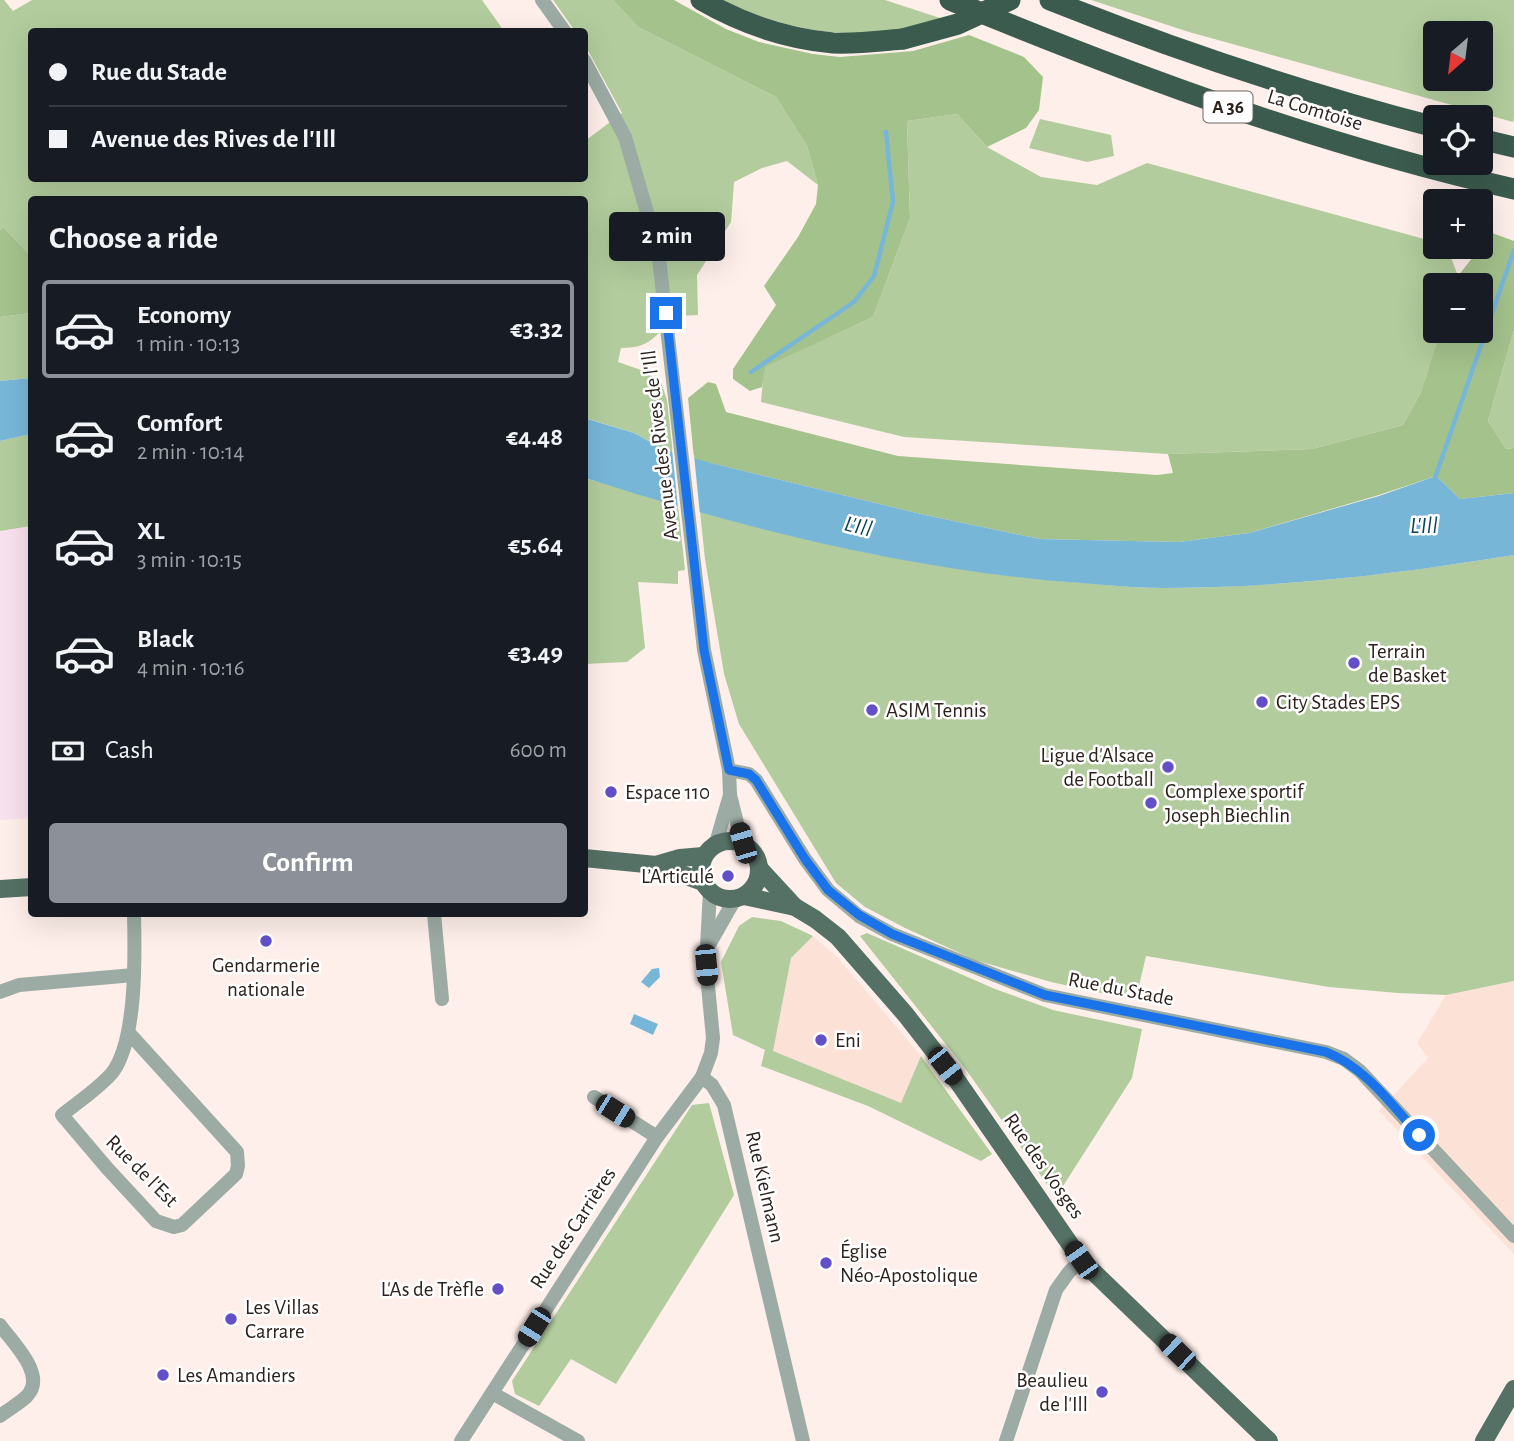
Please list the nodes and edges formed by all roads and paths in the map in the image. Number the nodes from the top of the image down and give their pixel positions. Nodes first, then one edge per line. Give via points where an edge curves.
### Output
1 (542, 0) edge
2 (701, 0) edge
3 (950, 0) edge
4 (1010, 0) edge
5 (1050, 0) edge
6 (562, 28) edge
7 (588, 68) edge
8 (1423, 124) edge
9 (1493, 142) edge
10 (1514, 147) edge
11 (1514, 189) edge
12 (729, 770) junction
13 (730, 795) junction
14 (743, 843) junction
15 (709, 850) junction
16 (588, 858) edge
17 (656, 864) junction
18 (759, 867) junction
19 (706, 886) junction
20 (28, 887) edge
21 (0, 889) edge
22 (739, 897) junction
23 (795, 907) junction
24 (134, 917) edge
25 (434, 917) edge
26 (707, 947) junction
27 (134, 975) junction
28 (0, 992) edge
29 (442, 999) dead end
30 (128, 1032) junction
31 (142, 1048) junction
32 (121, 1057) junction
33 (702, 1077) junction
34 (594, 1097) dead end
35 (657, 1137) junction
36 (1514, 1236) edge
37 (1081, 1260) junction
38 (0, 1325) edge
39 (1514, 1389) edge
40 (492, 1393) junction
41 (0, 1416) edge
42 (461, 1441) edge
43 (578, 1441) edge
44 (803, 1441) edge
45 (1006, 1441) edge
46 (1269, 1441) edge
47 (1483, 1441) edge

1 - 6 street
2 - 4 highway, bridge via 745,22 832,43 903,39 958,24
3 - 11 highway, La Comtoise / A 36 via 1096,60 1254,117
5 - 8 highway, La Comtoise / A 36 via 1268,79
7 - 12 street, Avenue des Rives de l'Ill via 625,137 658,250 704,650
9 - 10 highway
12 - 13 street, Avenue des Rives de l'Ill
12 - 36 street, Rue du Stade via 756,780 828,890 892,934 1045,995 1344,1059
13 - 14 street, Avenue des Rives de l'Ill
13 - 15 street, Avenue des Rives de l'Ill
14 - 15 main road, Rue des Vosges via 734,840
14 - 18 main road, Rue des Vosges
15 - 17 main road, Rue des Vosges
15 - 19 main road via 700,873
16 - 17 main road, Rue des Vosges
17 - 19 main road, Rue des Vosges
18 - 22 main road via 756,884
18 - 23 main road, Rue des Vosges
19 - 22 main road, Rue des Vosges via 717,897
19 - 26 street
20 - 21 main road
22 - 23 main road, Rue des Vosges
22 - 26 street
23 - 37 main road, Rue des Vosges via 838,937 906,1015
24 - 27 street, Rue de l'Est
25 - 29 street
26 - 33 street via 712,1038
27 - 28 street via 19,985
27 - 30 street, Rue de l'Est
30 - 31 street, Rue de l'Est
30 - 32 street, Rue de l'Est
31 - 32 street
31 - 32 street, Rue de l'Est via 239,1159 236,1174 182,1225 156,1221 62,1115 104,1080
33 - 35 street, Rue des Carrières
33 - 44 street, Rue Kielmann via 724,1105
34 - 35 street
35 - 40 street, Rue des Carrières
37 - 45 street via 1056,1290
37 - 46 main road, Rue des Vosges
38 - 41 street via 34,1373 35,1385
39 - 47 main road
40 - 42 street, Rue des Carrières
40 - 43 street

